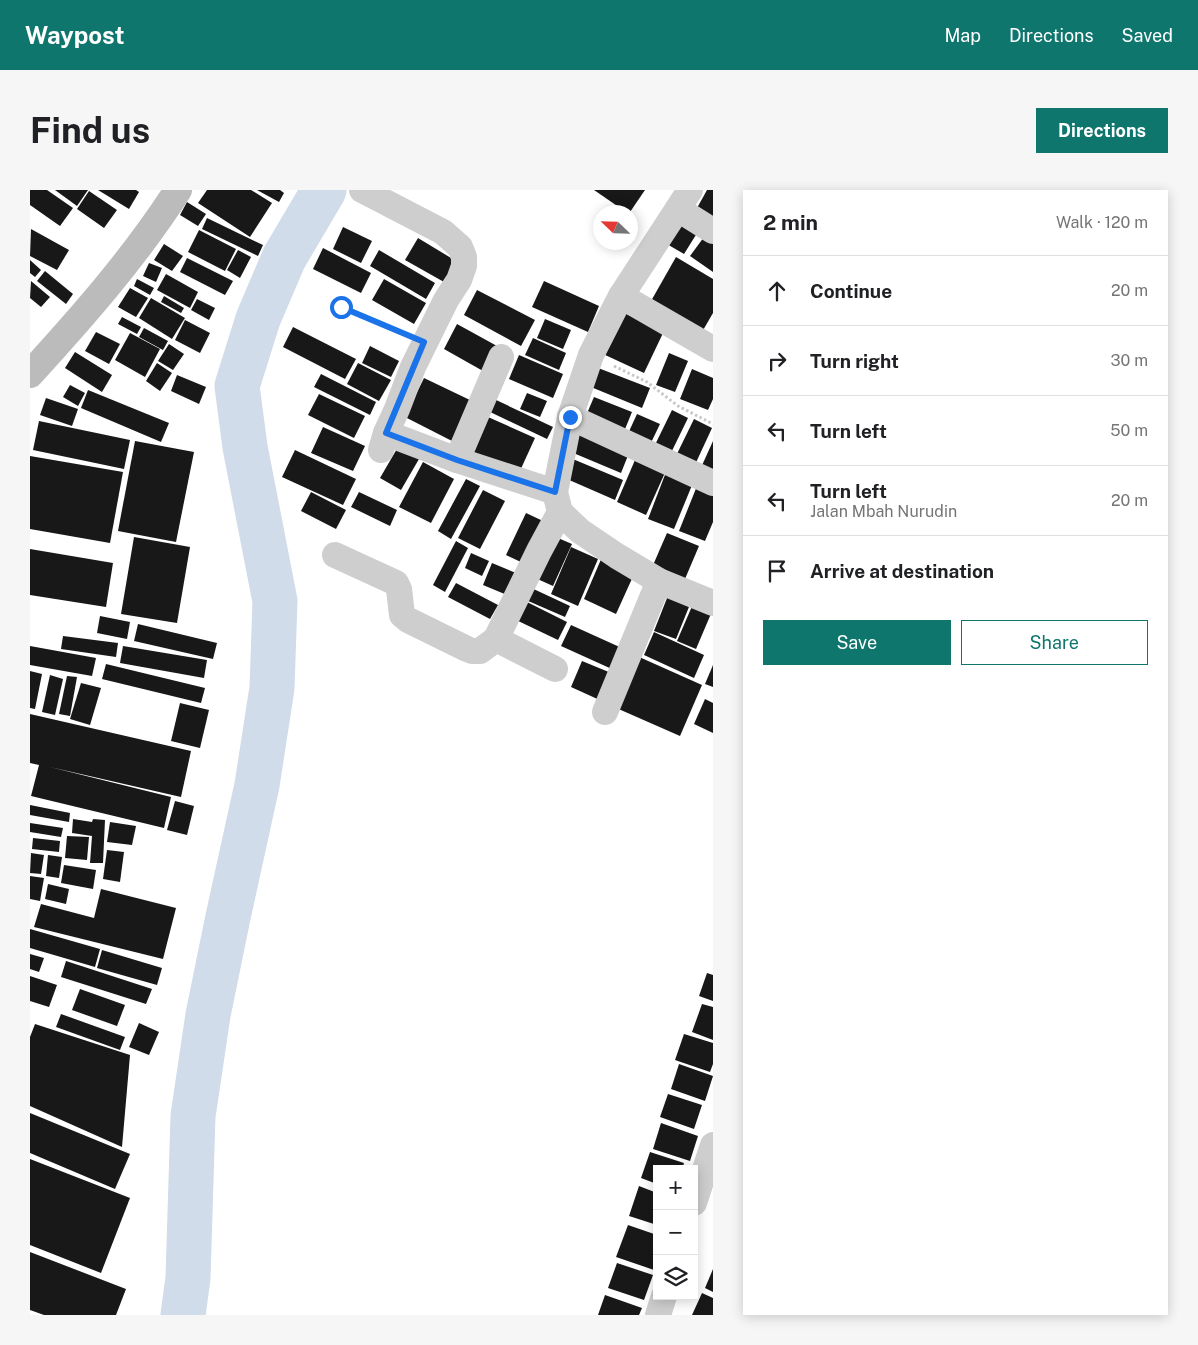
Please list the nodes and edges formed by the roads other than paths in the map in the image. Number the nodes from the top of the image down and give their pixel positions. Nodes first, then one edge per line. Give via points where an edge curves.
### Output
1 (178, 190) edge
2 (362, 190) edge
3 (684, 199) edge
4 (713, 231) edge
5 (621, 296) junction
6 (713, 349) edge
7 (501, 357) dead end
8 (30, 374) edge
9 (570, 417) junction
10 (457, 460) junction
11 (713, 483) edge
12 (557, 502) junction
13 (335, 555) dead end
14 (659, 581) junction
15 (713, 603) edge
16 (496, 639) junction
17 (555, 669) dead end
18 (605, 712) dead end
19 (713, 1144) edge
20 (698, 1191) edge
21 (663, 1300) edge
22 (658, 1315) edge

1 - 8 street via 154,228 122,268
2 - 10 street via 443,232 462,250 464,266 459,280 424,342 384,441
3 - 4 street
3 - 5 street
5 - 6 street
5 - 9 street via 591,355
7 - 10 street
9 - 11 street
9 - 12 street
10 - 12 street
12 - 14 street via 580,531
12 - 16 street via 539,551
13 - 16 street via 396,583 402,615 408,620 472,651 480,650
14 - 15 street
14 - 18 street
16 - 17 street
19 - 20 street
21 - 22 street

